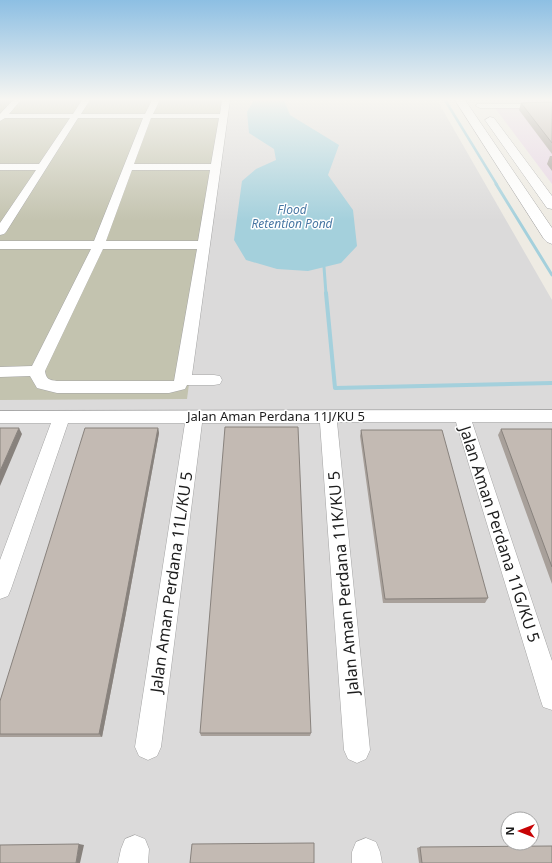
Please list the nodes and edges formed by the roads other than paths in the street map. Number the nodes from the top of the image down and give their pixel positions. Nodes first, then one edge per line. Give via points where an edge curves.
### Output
1 (60, 140) edge
2 (139, 140) edge
3 (219, 140) edge
4 (487, 140) edge
5 (505, 140) edge
6 (0, 166) edge
7 (43, 167) junction
8 (129, 167) junction
9 (215, 167) junction
10 (552, 205) edge
11 (0, 232) edge
12 (552, 239) edge
13 (0, 245) edge
14 (98, 246) junction
15 (204, 246) junction
16 (37, 371) junction
17 (0, 372) edge
18 (183, 380) junction
19 (214, 380) dead end
20 (328, 416) junction
21 (462, 416) junction
22 (552, 416) edge
23 (62, 417) junction
24 (194, 417) junction
25 (0, 418) edge
26 (0, 589) edge
27 (552, 698) edge
28 (148, 747) dead end
29 (357, 750) dead end

1 - 7 street
2 - 8 street
3 - 9 street
4 - 12 street
5 - 10 street
6 - 7 street
7 - 11 street
8 - 9 street
8 - 14 street
9 - 15 street
13 - 14 street
14 - 15 street
14 - 16 street
15 - 18 street
16 - 17 street
16 - 18 street via 38,378 43,384 57,387 169,387 179,385
18 - 19 street
20 - 21 street, Jalan Aman Perdana 11J/KU 5
20 - 24 street, Jalan Aman Perdana 11J/KU 5
20 - 29 street, Jalan Aman Perdana 11K/KU 5
21 - 22 street, Jalan Aman Perdana 11J/KU 5
21 - 27 street, Jalan Aman Perdana 11G/KU 5
23 - 24 street, Jalan Aman Perdana 11J/KU 5
23 - 25 street, Jalan Aman Perdana 11J/KU 5
23 - 26 street
24 - 28 street, Jalan Aman Perdana 11L/KU 5

